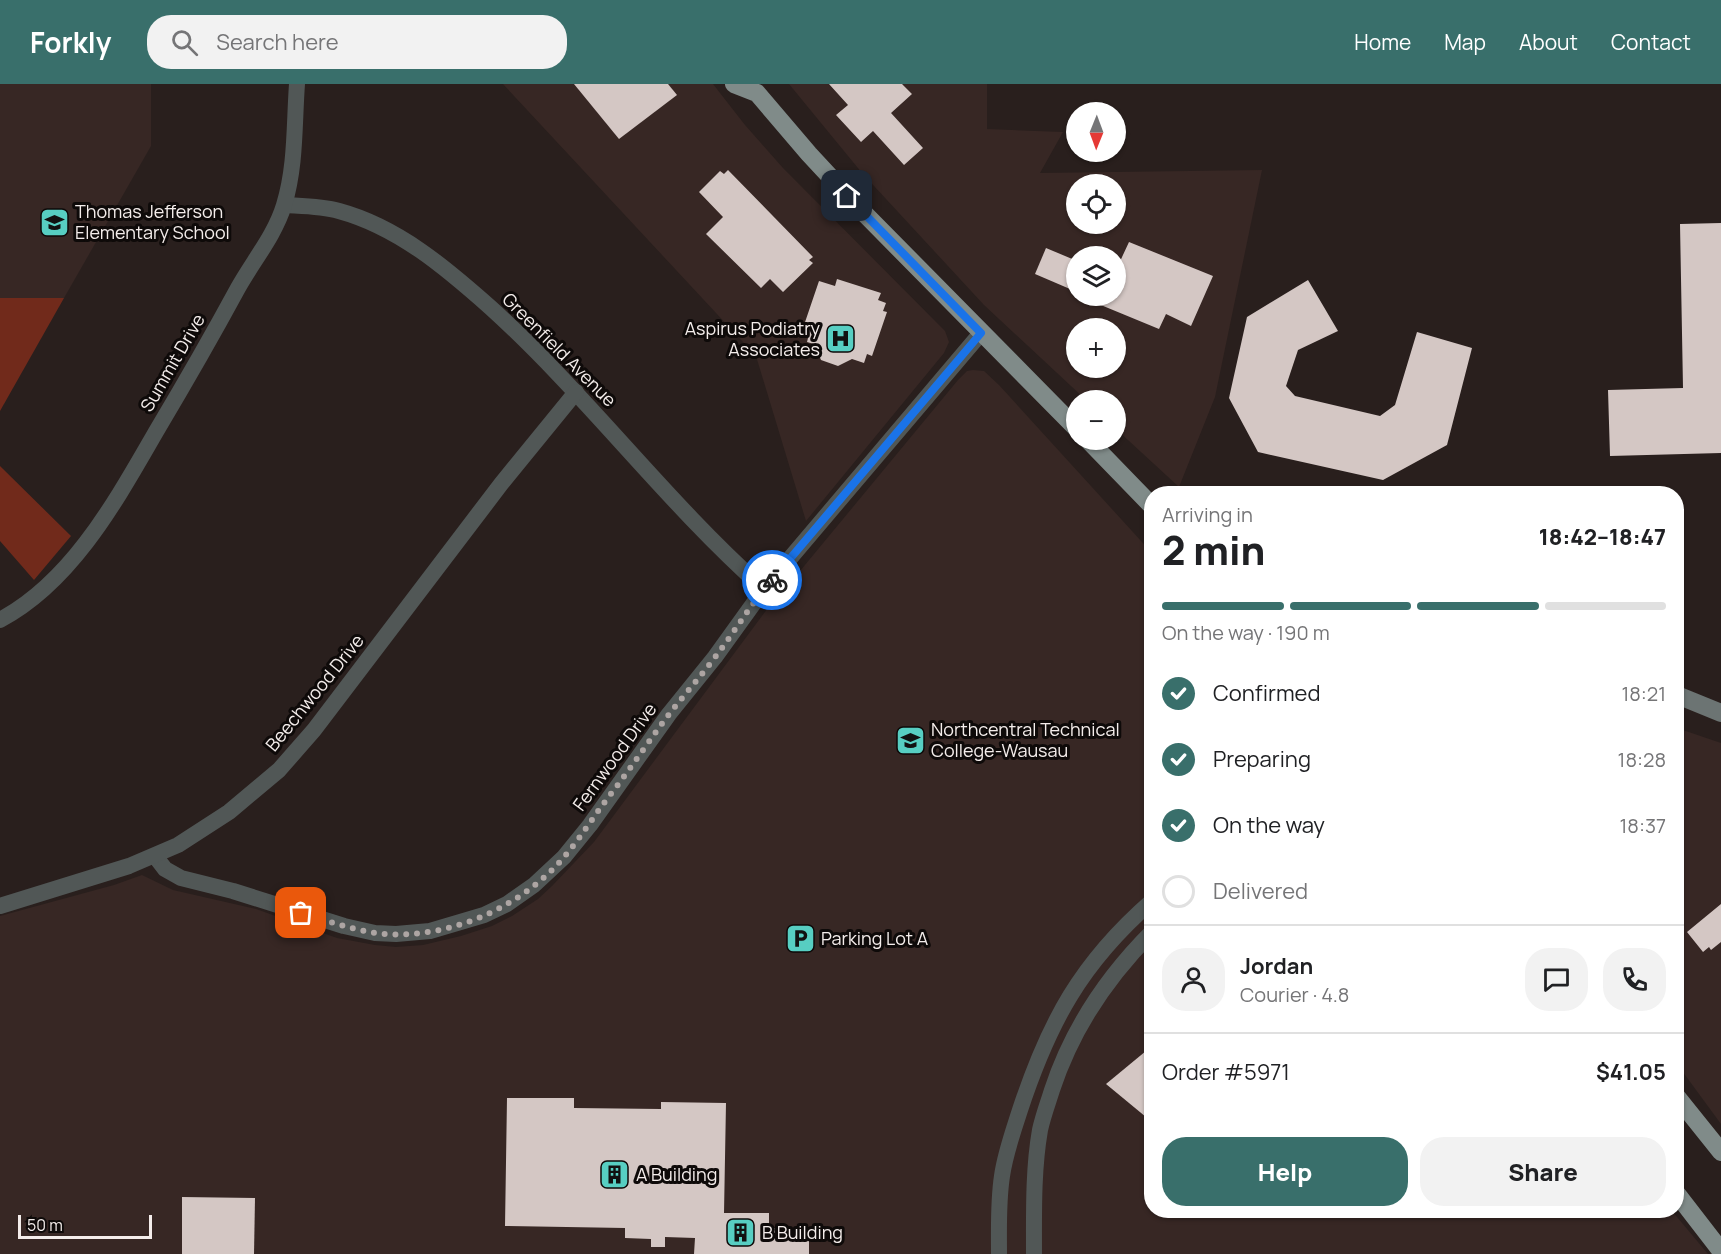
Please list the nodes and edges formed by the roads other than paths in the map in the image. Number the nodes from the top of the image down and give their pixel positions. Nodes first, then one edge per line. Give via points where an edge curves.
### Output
1 (297, 84) edge
2 (734, 84) edge
3 (758, 89) edge
4 (285, 205) junction
5 (981, 333) junction
6 (576, 392) junction
7 (1066, 418) edge
8 (1098, 450) edge
9 (1144, 498) edge
10 (764, 589) junction
11 (0, 620) edge
12 (1684, 698) edge
13 (1684, 703) edge
14 (1701, 705) junction
15 (1721, 713) edge
16 (155, 856) junction
17 (0, 906) edge
18 (1144, 908) edge
19 (1144, 941) edge
20 (1684, 1106) edge
21 (1721, 1152) edge
22 (1684, 1203) edge
23 (1721, 1251) edge
24 (999, 1254) edge
25 (1034, 1254) edge

1 - 4 street, Summit Drive via 294,155
2 - 3 main road
3 - 5 main road via 838,186
4 - 6 street, Greenfield Avenue via 338,211 377,225 412,244 506,321
4 - 11 street, Summit Drive via 211,338 87,543 41,590
5 - 7 main road
5 - 10 street, Fernwood Drive
6 - 10 street, Greenfield Avenue via 701,529
6 - 16 street, Beechwood Drive via 279,770 229,812
8 - 9 main road
10 - 16 street, Fernwood Drive via 564,857 534,885 484,915 430,932 375,933 181,878 165,869
12 - 14 main road
13 - 14 main road
14 - 15 main road
16 - 17 street, Beechwood Drive
18 - 24 street via 1092,962 1047,1037 1005,1160
19 - 25 street via 1096,998 1063,1060 1039,1135
20 - 21 main road
22 - 23 main road

